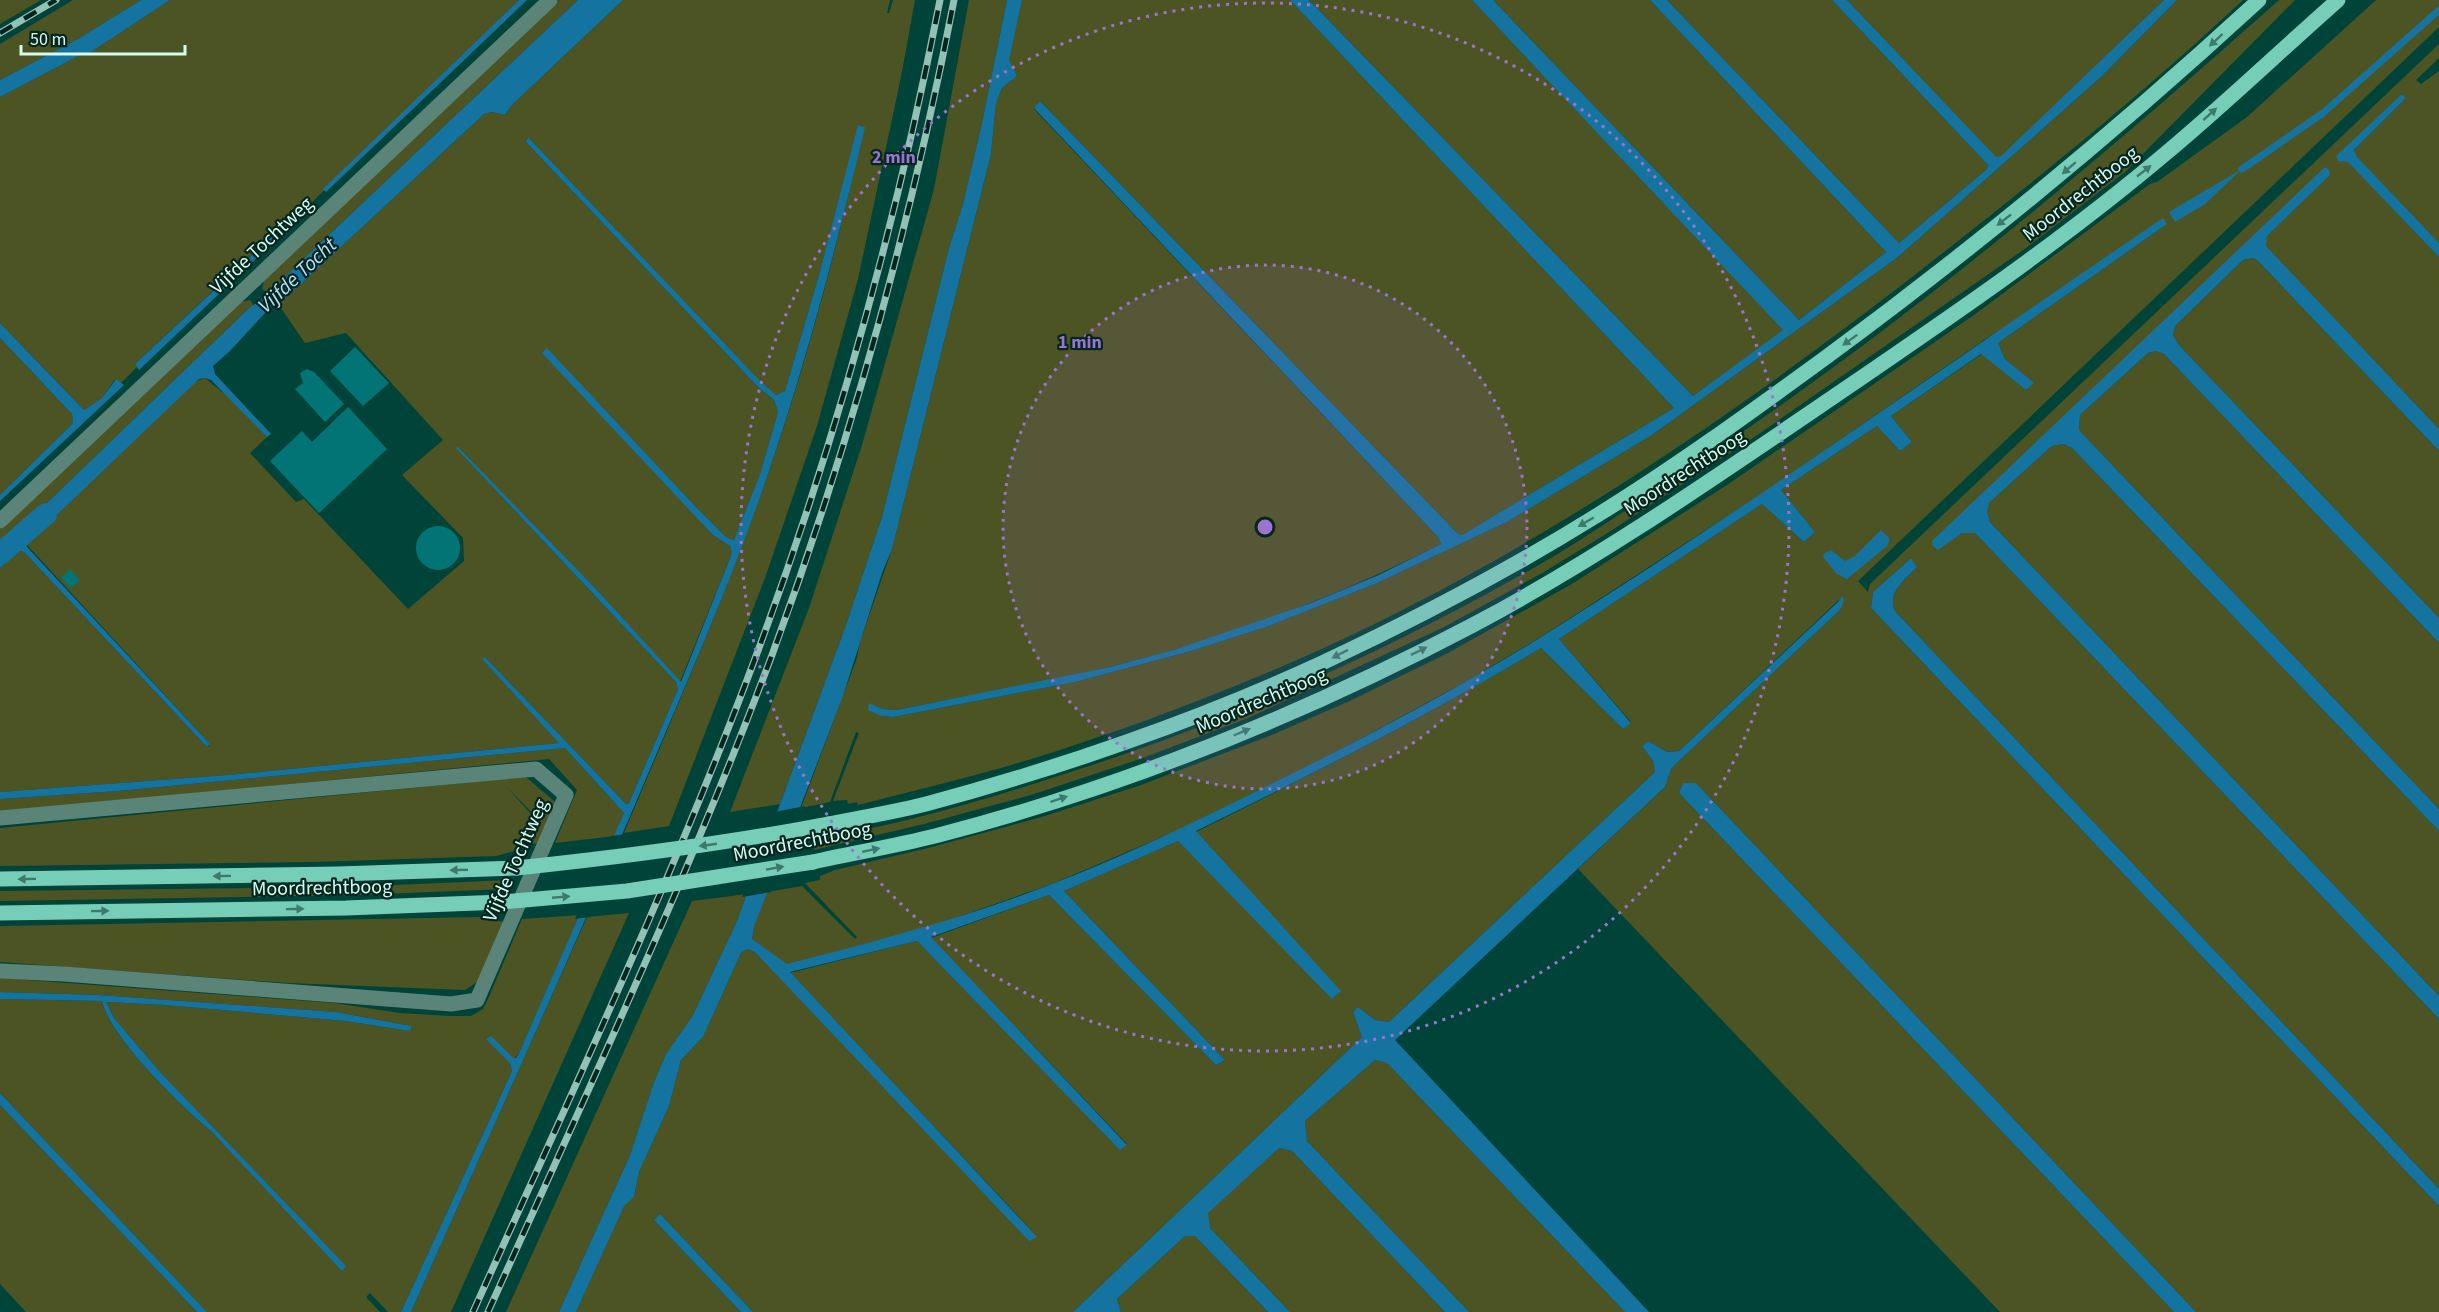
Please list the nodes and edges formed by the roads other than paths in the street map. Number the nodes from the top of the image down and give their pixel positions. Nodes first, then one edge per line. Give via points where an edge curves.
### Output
1 (550, 0) edge
2 (2259, 0) edge
3 (2338, 0) edge
4 (0, 521) edge
5 (0, 819) edge
6 (0, 879) edge
7 (0, 913) edge
8 (0, 970) edge

1 - 4 street, Vijfde Tochtweg
2 -> 6 main road, Moordrechtboog, bridge via 2050,184 1893,309 1767,400 1577,527 1470,588 1322,663 1212,709 1109,747 923,805 649,854 517,868
7 -> 3 main road, Moordrechtboog, bridge via 346,908 503,902 627,891 813,862 932,837 1113,781 1223,740 1330,695 1474,624 1621,539 1782,432 2089,215 2166,153
5 - 8 street, Vijfde Tochtweg via 536,770 566,795 477,1000 451,1004

